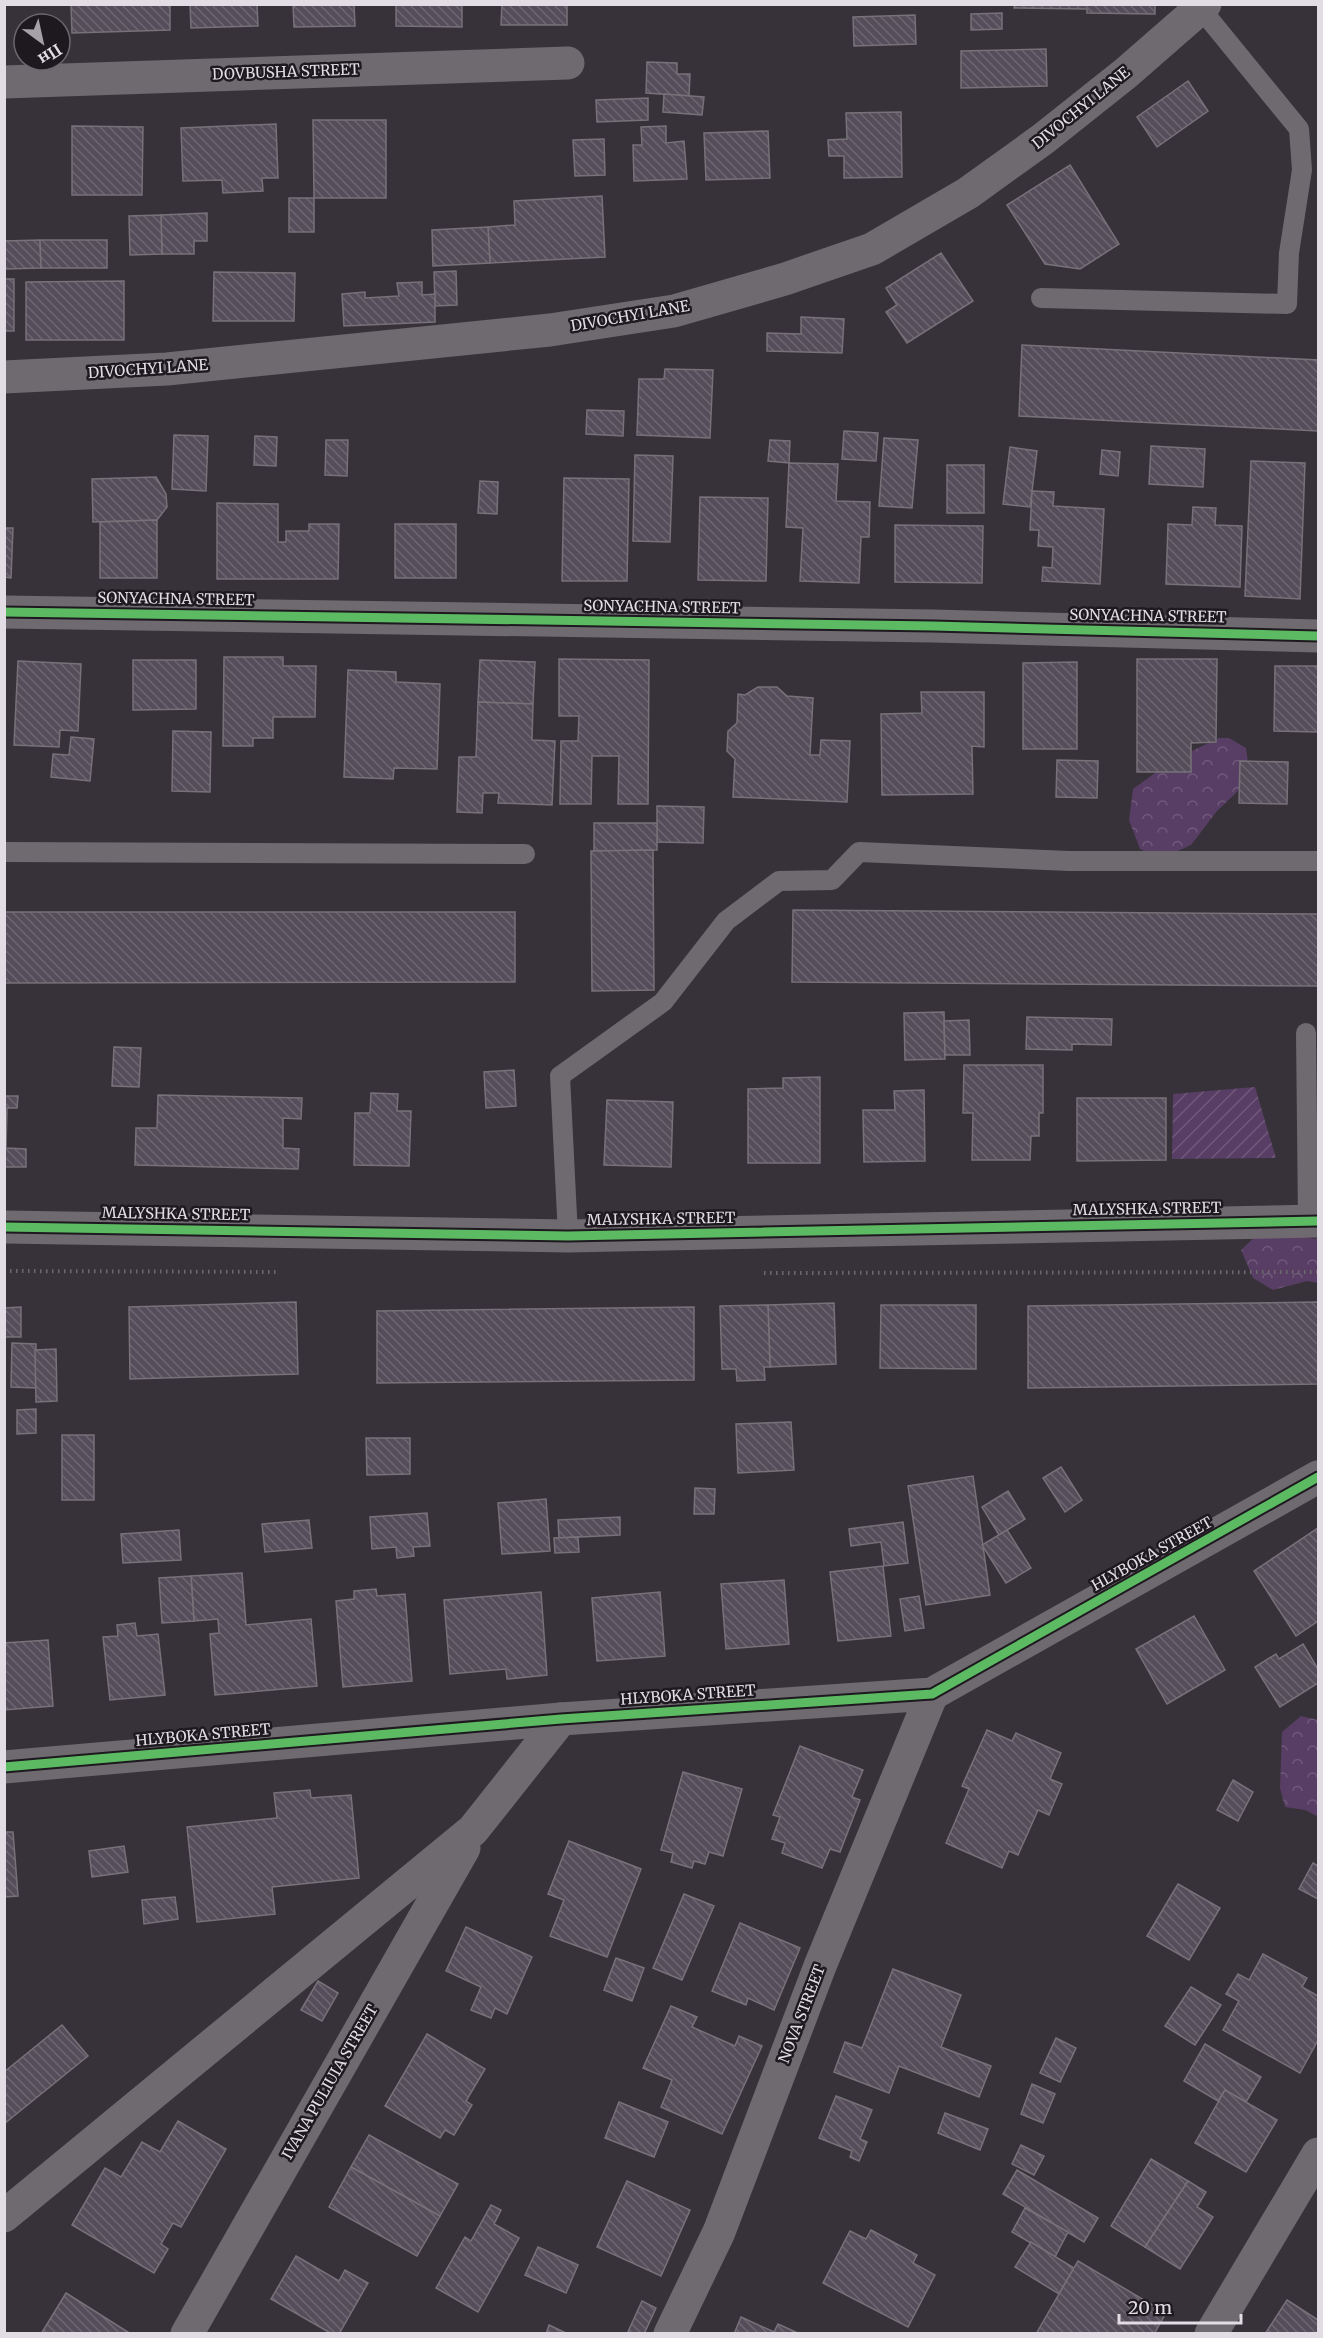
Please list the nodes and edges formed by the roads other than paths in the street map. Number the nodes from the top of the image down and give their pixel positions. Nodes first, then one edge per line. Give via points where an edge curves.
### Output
1 (1203, 7) edge
2 (568, 63) dead end
3 (4, 82) edge
4 (1041, 298) dead end
5 (4, 377) edge
6 (4, 612) edge
7 (1318, 636) edge
8 (4, 852) edge
9 (525, 854) dead end
10 (1318, 861) edge
11 (1306, 1033) dead end
12 (1313, 1221) edge
13 (4, 1227) edge
14 (568, 1236) junction
15 (1318, 1477) edge
16 (932, 1694) junction
17 (561, 1719) junction
18 (4, 1767) edge
19 (473, 1830) junction
20 (1318, 2154) edge
21 (4, 2216) edge
22 (187, 2334) edge
23 (670, 2334) edge
24 (1211, 2334) edge

1 - 4 lane via 1299,129 1302,170 1289,254 1287,304
1 - 5 street, DIVOCHYI LANE via 1043,139 968,193 872,249 785,279 674,311 550,330 167,369
2 - 3 street, DOVBUSHA STREET
6 - 7 street, SONYACHNA STREET
8 - 9 lane
10 - 14 lane via 1069,861 859,852 832,880 779,880 726,921 663,1002 560,1076
11 - 12 lane
12 - 14 street, MALYSHKA STREET
13 - 14 street, MALYSHKA STREET
15 - 16 street, HLYBOKA STREET
16 - 17 street, HLYBOKA STREET
16 - 23 street, NOVA STREET via 820,1966 719,2232
17 - 18 street, HLYBOKA STREET
17 - 19 street
19 - 21 street
19 - 22 street, IVANA PULIUIA STREET
20 - 24 street

